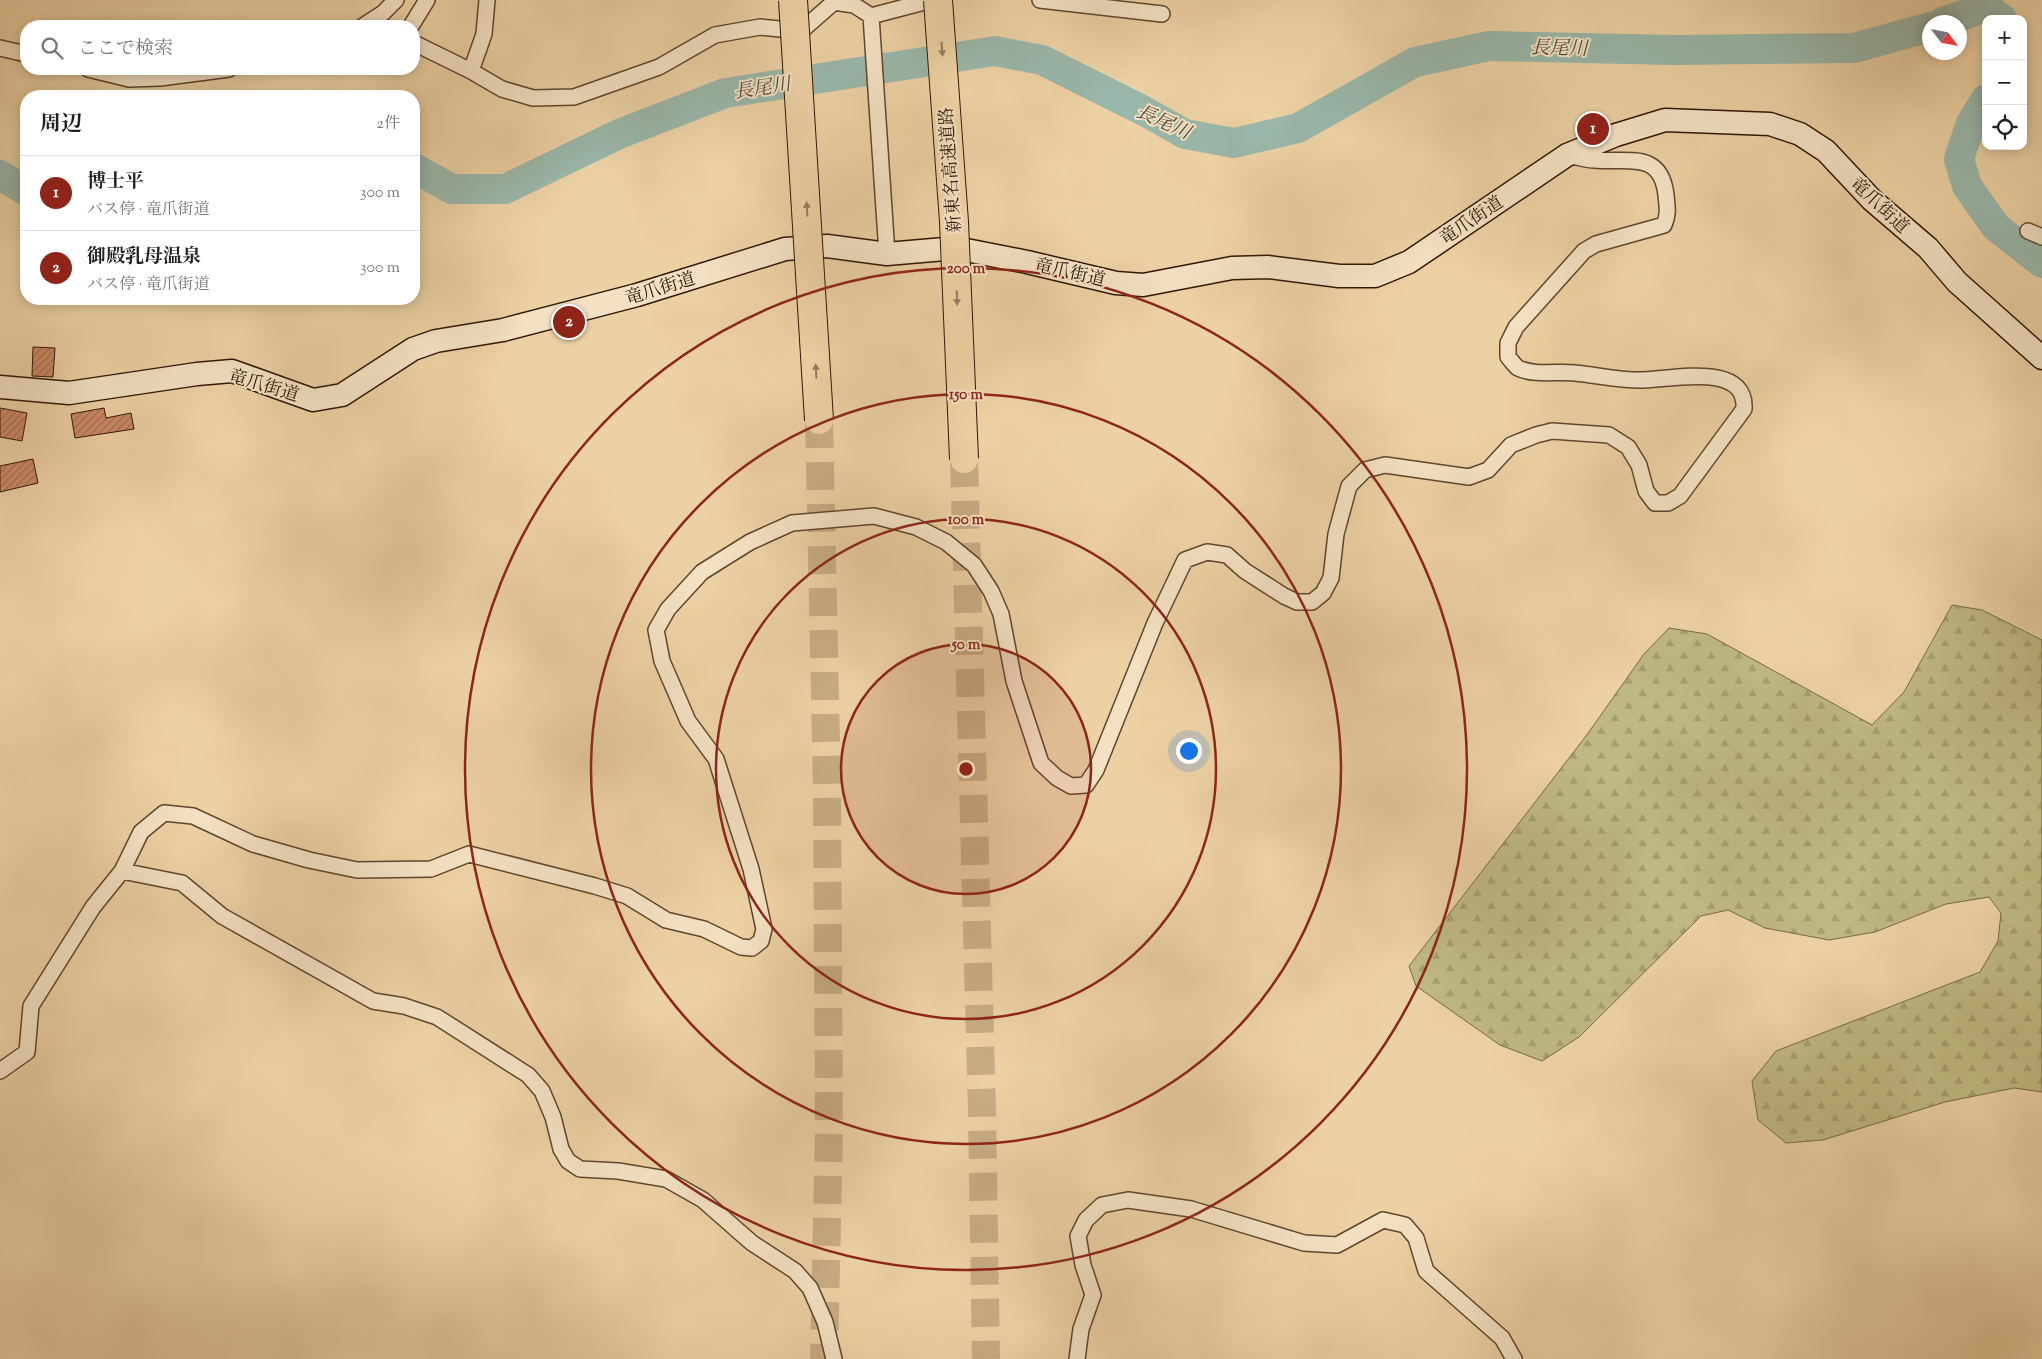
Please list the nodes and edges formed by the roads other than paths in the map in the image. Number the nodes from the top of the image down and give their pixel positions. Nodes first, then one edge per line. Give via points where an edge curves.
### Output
1 (396, 0) edge
2 (427, 0) edge
3 (487, 0) edge
4 (793, 0) edge
5 (932, 0) edge
6 (938, 0) edge
7 (1040, 0) edge
8 (1162, 14) dead end
9 (871, 16) junction
10 (372, 20) edge
11 (415, 20) edge
12 (420, 45) edge
13 (0, 48) edge
14 (20, 53) edge
15 (466, 68) junction
16 (113, 75) edge
17 (183, 75) edge
18 (1566, 155) junction
19 (887, 254) junction
20 (2042, 358) edge
21 (0, 386) edge
22 (819, 420) tunnel mouth
23 (964, 459) tunnel mouth
24 (122, 872) junction
25 (0, 1071) edge
26 (834, 1359) edge
27 (1077, 1359) edge
28 (1514, 1359) edge

1 - 10 street
2 - 11 street
3 - 15 street via 484,34
22 -> 4 highway, bridge
5 - 9 street
6 -> 23 highway, 新東名高速道路, bridge via 954,222
7 - 8 street
9 - 15 street via 854,5 834,2 801,31 760,27 715,35 659,67 574,97 532,98 502,90
9 - 19 street
12 - 15 street
13 - 14 street
16 - 17 street via 129,79
18 - 19 main road, 竜爪街道 via 1409,262 1376,276 1339,276 1268,267 1232,268 1143,285 1116,283 956,248
18 - 20 main road, 竜爪街道 via 1665,120 1770,124 1800,134 1826,151 1872,200 1928,248 1957,282
18 - 24 street via 1594,160 1635,160 1657,167 1664,180 1668,216 1664,225 1596,244 1584,251 1516,327 1508,343 1508,357 1518,368 1530,371 1642,380 1680,376 1725,379 1739,387 1745,398 1744,410 1680,496 1668,503 1655,503 1646,491 1639,466 1628,447 1609,434 1552,431 1536,435 1511,445 1488,470 1469,477 1384,465 1365,470 1349,486 1336,534 1331,578 1323,593 1312,602 1297,602 1284,596 1227,555 1207,552 1185,560 1155,622 1096,770 1086,786 1071,786 1042,763 1014,681 1001,614 974,565 946,542 916,527 874,516 792,523 750,542 702,572 668,609 656,630 662,661 688,721 716,759 751,868 764,928 761,941 752,948 741,947 704,929 666,920 627,896 469,854 431,868 357,870 253,844 193,816 164,813 141,832
19 - 21 main road, 竜爪街道 via 827,246 785,249 637,295 504,330 429,344 414,349 342,394 313,400 232,371 69,393
24 - 25 street via 93,907 31,1006 27,1052
24 - 26 street via 182,883 222,916 373,1001 404,1006 436,1017 528,1075 542,1091 553,1117 560,1149 568,1161 580,1169 666,1179 703,1200 752,1243 795,1271 810,1288 825,1322
27 - 28 street via 1081,1329 1094,1295 1083,1265 1078,1236 1086,1220 1102,1205 1128,1200 1190,1209 1304,1243 1337,1245 1383,1220 1405,1225 1416,1238 1426,1271 1502,1338

